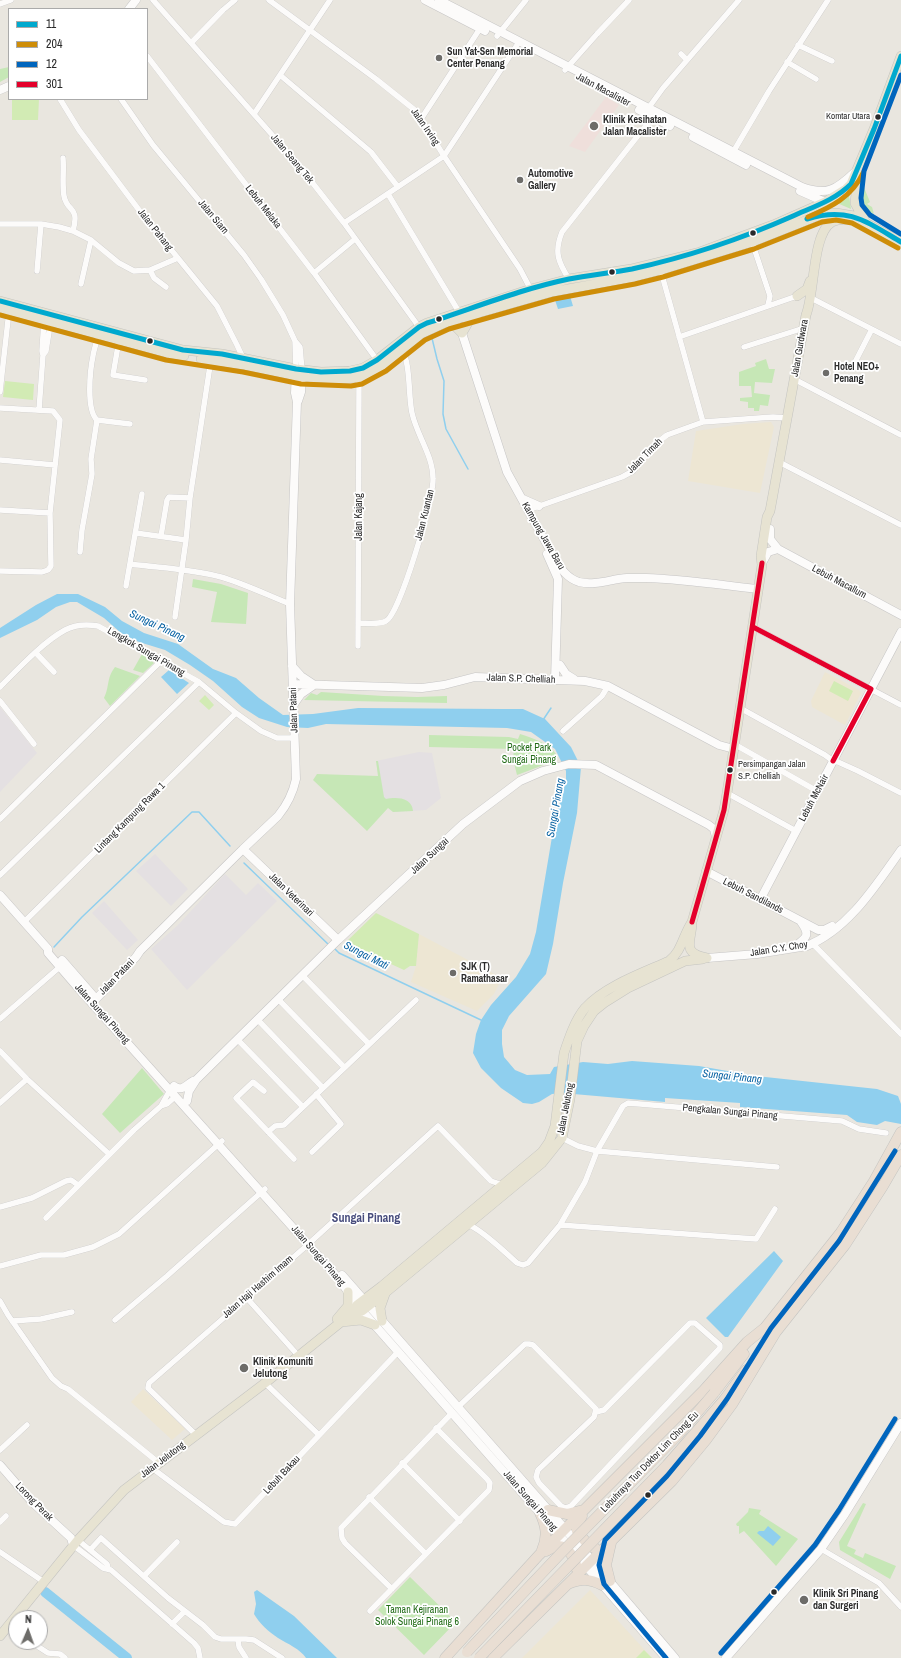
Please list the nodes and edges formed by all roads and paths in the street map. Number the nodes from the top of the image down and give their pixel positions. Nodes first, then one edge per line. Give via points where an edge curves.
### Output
1 (11, 0) edge
2 (136, 0) edge
3 (154, 0) edge
4 (235, 0) edge
5 (269, 0) edge
6 (330, 0) edge
7 (425, 0) edge
8 (526, 0) edge
9 (629, 0) edge
10 (739, 0) edge
11 (828, 0) edge
12 (441, 2) edge
13 (0, 4) edge
14 (130, 8) edge
15 (481, 26) junction
16 (310, 30) junction
17 (500, 34) junction
18 (192, 42) junction
19 (518, 44) junction
20 (798, 44) junction
21 (682, 54) dead end
22 (901, 56) edge
23 (148, 57) edge
24 (687, 60) junction
25 (832, 61) dead end
26 (787, 62) junction
27 (567, 68) junction
28 (280, 75) junction
29 (898, 76) edge
30 (816, 79) dead end
31 (61, 100) edge
32 (122, 100) edge
33 (651, 113) junction
34 (254, 114) junction
35 (421, 119) junction
36 (732, 154) junction
37 (444, 156) junction
38 (63, 161) dead end
39 (857, 170) junction
40 (398, 187) junction
41 (388, 194) junction
42 (825, 202) junction
43 (854, 216) junction
44 (344, 223) junction
45 (866, 223) junction
46 (0, 224) edge
47 (41, 224) junction
48 (73, 231) junction
49 (356, 239) junction
50 (91, 240) junction
51 (752, 242) junction
52 (901, 242) edge
53 (178, 258) junction
54 (660, 266) junction
55 (150, 270) junction
56 (813, 270) junction
57 (37, 271) dead end
58 (314, 273) junction
59 (569, 279) junction
60 (81, 284) dead end
61 (166, 288) dead end
62 (532, 293) junction
63 (770, 296) junction
64 (797, 296) junction
65 (811, 298) junction
66 (0, 301) edge
67 (778, 301) junction
68 (768, 305) junction
69 (4, 310) edge
70 (480, 312) junction
71 (457, 314) junction
72 (806, 315) junction
73 (49, 319) junction
74 (447, 322) junction
75 (92, 326) junction
76 (419, 327) junction
77 (804, 328) junction
78 (872, 329) junction
79 (462, 333) junction
80 (98, 335) junction
81 (679, 337) junction
82 (119, 340) junction
83 (901, 344) edge
84 (400, 347) junction
85 (744, 347) dead end
86 (208, 356) junction
87 (377, 360) junction
88 (244, 361) junction
89 (853, 366) dead end
90 (299, 373) junction
91 (359, 378) junction
92 (794, 379) junction
93 (145, 380) dead end
94 (0, 392) edge
95 (0, 408) edge
96 (39, 410) junction
97 (787, 418) junction
98 (97, 420) junction
99 (703, 422) junction
100 (130, 424) dead end
101 (901, 435) edge
102 (0, 460) edge
103 (779, 462) junction
104 (55, 465) junction
105 (142, 494) dead end
106 (190, 498) junction
107 (522, 499) junction
108 (538, 506) junction
109 (0, 510) edge
110 (528, 510) junction
111 (770, 511) junction
112 (50, 513) junction
113 (901, 525) edge
114 (770, 529) joint
115 (136, 533) junction
116 (162, 536) junction
117 (186, 540) junction
118 (545, 540) junction
119 (778, 550) junction
120 (80, 552) dead end
121 (762, 563) junction
122 (130, 564) junction
123 (181, 570) junction
124 (0, 571) edge
125 (126, 586) dead end
126 (758, 589) junction
127 (290, 604) junction
128 (562, 609) dead end
129 (901, 615) edge
130 (176, 617) dead end
131 (359, 622) junction
132 (752, 627) junction
133 (901, 632) edge
134 (358, 646) dead end
135 (36, 653) junction
136 (161, 661) junction
137 (558, 665) junction
138 (292, 666) junction
139 (54, 672) dead end
140 (540, 680) junction
141 (557, 680) junction
142 (577, 681) junction
143 (199, 682) junction
144 (293, 684) junction
145 (315, 685) junction
146 (608, 686) junction
147 (0, 687) edge
148 (870, 689) junction
149 (0, 701) edge
150 (901, 705) edge
151 (294, 708) junction
152 (740, 708) junction
153 (236, 713) junction
154 (563, 731) dead end
155 (294, 736) junction
156 (34, 744) dead end
157 (734, 746) junction
158 (833, 761) junction
159 (817, 791) junction
160 (727, 793) junction
161 (901, 793) edge
162 (0, 819) edge
163 (720, 823) junction
164 (709, 824) junction
165 (796, 831) junction
166 (716, 838) junction
167 (243, 849) junction
168 (901, 850) edge
169 (706, 871) junction
170 (0, 875) edge
171 (0, 895) edge
172 (760, 900) junction
173 (800, 920) junction
174 (844, 920) junction
175 (24, 922) junction
176 (692, 922) junction
177 (829, 928) joint
178 (337, 942) junction
179 (813, 944) junction
180 (794, 948) junction
181 (674, 957) joint
182 (706, 958) junction
183 (63, 965) junction
184 (302, 975) junction
185 (93, 999) junction
186 (278, 999) junction
187 (416, 1000) dead end
188 (0, 1019) edge
189 (257, 1019) junction
190 (901, 1034) edge
191 (237, 1039) junction
192 (369, 1044) junction
193 (0, 1051) edge
194 (344, 1067) junction
195 (27, 1079) junction
196 (196, 1080) junction
197 (323, 1088) junction
198 (173, 1091) junction
199 (264, 1091) dead end
200 (316, 1094) junction
201 (187, 1101) junction
202 (0, 1103) edge
203 (303, 1107) junction
204 (268, 1132) junction
205 (901, 1132) edge
206 (886, 1133) dead end
207 (562, 1138) junction
208 (220, 1142) junction
209 (597, 1151) junction
210 (312, 1152) dead end
211 (109, 1154) junction
212 (901, 1155) edge
213 (294, 1159) dead end
214 (777, 1167) dead end
215 (491, 1181) junction
216 (78, 1185) junction
217 (503, 1185) junction
218 (263, 1191) junction
219 (491, 1194) junction
220 (0, 1207) edge
221 (775, 1210) dead end
222 (46, 1218) dead end
223 (468, 1225) junction
224 (560, 1225) junction
225 (309, 1242) junction
226 (0, 1266) edge
227 (348, 1292) junction
228 (385, 1292) junction
229 (246, 1297) junction
230 (0, 1301) edge
231 (361, 1307) junction
232 (72, 1312) dead end
233 (115, 1320) dead end
234 (12, 1321) junction
235 (379, 1323) junction
236 (338, 1325) junction
237 (767, 1326) junction
238 (776, 1332) junction
239 (295, 1352) dead end
240 (398, 1352) junction
241 (265, 1383) junction
242 (595, 1409) junction
243 (455, 1410) junction
244 (901, 1423) edge
245 (27, 1425) dead end
246 (436, 1428) junction
247 (196, 1435) junction
248 (319, 1435) junction
249 (0, 1450) edge
250 (402, 1463) junction
251 (0, 1465) edge
252 (155, 1466) junction
253 (369, 1497) junction
254 (585, 1509) junction
255 (544, 1511) junction
256 (6, 1516) dead end
257 (460, 1521) junction
258 (0, 1522) edge
259 (562, 1532) junction
260 (74, 1541) junction
261 (177, 1542) dead end
262 (611, 1543) junction
263 (821, 1549) junction
264 (90, 1550) junction
265 (0, 1552) edge
266 (426, 1554) junction
267 (539, 1555) junction
268 (589, 1563) junction
269 (108, 1568) junction
270 (144, 1576) junction
271 (44, 1582) junction
272 (606, 1583) junction
273 (566, 1584) junction
274 (392, 1588) junction
275 (901, 1607) edge
276 (25, 1610) edge
277 (370, 1611) dead end
278 (184, 1612) junction
279 (172, 1624) junction
280 (238, 1639) junction
281 (464, 1655) edge
282 (46, 1656) edge
283 (65, 1658) edge
284 (200, 1658) edge
285 (246, 1658) edge
286 (282, 1658) edge
287 (445, 1658) edge
288 (479, 1658) edge
289 (493, 1658) edge
290 (666, 1658) edge
291 (675, 1658) edge
292 (726, 1658) edge

1 - 13 street
2 - 14 street
3 - 18 street, Jalan Seang Tek
4 - 18 street
5 - 16 street, Jalan Irving
6 - 16 street
7 - 12 street, Jalan Macalister
8 - 17 street
9 - 27 street
10 - 24 street
11 - 20 street
12 - 15 street, Jalan Macalister
15 - 17 street, Jalan Macalister
15 - 35 street
16 - 28 street
16 - 35 street, Jalan Irving via 407,103
17 - 19 street, Jalan Macalister
18 - 34 street, Jalan Seang Tek
19 - 27 street, Jalan Macalister
19 - 37 street
20 - 25 street
20 - 26 street
21 - 24 street
22 - 29 main road
23 - 58 street, Lebuh Melaka
24 - 33 street via 663,88
26 - 30 street
26 - 36 street
27 - 33 street, Jalan Macalister
28 - 34 street
28 - 40 street via 371,152
29 - 39 main road
31 - 53 street, Jalan Pahang via 79,130
32 - 90 street, Jalan Siam via 153,145 252,267 300,347
33 - 36 street, Jalan Macalister
33 - 59 street via 562,232 558,256
34 - 44 street, Jalan Seang Tek
35 - 37 street, Jalan Irving
36 - 39 street, Jalan Macalister via 802,187 820,192 839,187
36 - 42 street, Jalan Macalister
37 - 40 street
37 - 62 street, Jalan Irving via 520,269
38 - 48 street via 64,198 76,214
39 - 42 main road via 851,184
39 - 45 main road via 855,203
40 - 41 street
41 - 44 street
41 - 71 street
42 - 43 main road
42 - 54 main road via 726,243
43 - 45 main road
43 - 51 main road via 836,213 820,215
44 - 49 street, Jalan Seang Tek
45 - 52 main road
45 - 56 main road, Jalan Gurdwara via 845,220 829,224 820,238
46 - 47 street
47 - 48 street
47 - 57 street
48 - 50 street
49 - 58 street
49 - 76 street, Jalan Seang Tek
50 - 55 street via 126,268 134,271
50 - 60 street
51 - 54 main road
51 - 63 street
53 - 55 street
53 - 88 street, Jalan Pahang via 217,306
54 - 59 main road
54 - 62 main road via 634,277
54 - 81 street
55 - 61 street via 154,278
56 - 64 main road via 807,289
56 - 65 main road, Jalan Gurdwara
58 - 87 street, Lebuh Melaka
59 - 62 main road
62 - 70 main road
62 - 71 main road
63 - 67 street
63 - 68 street
64 - 67 street
64 - 72 main road via 806,301
65 - 72 main road, Jalan Gurdwara
65 - 78 street
66 - 73 main road
67 - 68 street
68 - 81 street
69 - 73 main road
69 - 94 street
70 - 71 main road
70 - 79 main road via 469,321
71 - 74 main road
71 - 76 main road
71 - 79 street, Kampung Jawa Baru
72 - 77 main road, Jalan Gurdwara
73 - 75 main road
73 - 80 main road
73 - 96 street
74 - 79 main road
74 - 84 main road
75 - 80 street via 98,330
75 - 86 main road
76 - 84 main road
77 - 85 street
77 - 92 main road, Jalan Gurdwara
78 - 83 street
78 - 89 street
79 - 107 street, Kampung Jawa Baru via 507,472
80 - 82 main road
80 - 98 street via 90,383 91,407
81 - 99 street
82 - 86 main road via 167,353
82 - 93 street via 113,375
84 - 87 main road
84 - 91 main road via 383,365
84 - 131 street, Jalan Kuantan via 409,378 412,412 432,464 434,480 424,527 391,616 386,622
86 - 88 main road
86 - 106 street
87 - 90 main road via 350,372
88 - 90 main road
90 - 91 main road via 336,379
90 - 127 street, Jalan Patani via 301,392 297,402
91 - 131 street, Jalan Kajang
92 - 97 main road, Jalan Gurdwara
92 - 101 street
95 - 96 street
96 - 104 street via 52,411 60,420
97 - 99 street, Jalan Timah via 782,416
97 - 103 main road, Jalan Gurdwara
98 - 100 street
98 - 120 street
99 - 108 street, Jalan Timah via 667,435 633,471 622,477
102 - 104 street
103 - 111 main road, Jalan Gurdwara
103 - 113 street
104 - 112 street
105 - 115 street
106 - 116 street via 169,497
106 - 117 street
107 - 108 street
107 - 110 street, Kampung Jawa Baru
108 - 110 street, Jalan Timah
109 - 112 street
110 - 118 street, Kampung Jawa Baru
111 - 114 main road, Jalan Gurdwara
111 - 121 main road, Jalan Gurdwara via 761,556
112 - 124 street via 51,566 48,570
114 - 119 street via 770,539
115 - 116 street
115 - 122 street
116 - 117 street
117 - 123 street
118 - 126 street, Kampung Jawa Baru via 561,568 579,582 647,578
118 - 137 street via 544,549 558,579
119 - 121 street via 768,552
119 - 129 street, Lebuh Macallum
121 - 126 main road, Jalan Gurdwara
122 - 123 street
122 - 125 street
123 - 127 street via 220,577
123 - 130 street
126 - 132 main road, Jalan Gurdwara
127 - 138 street, Jalan Patani
128 - 137 street
131 - 134 street, Jalan Kajang
132 - 148 street
132 - 152 main road, Jalan Gurdwara
133 - 148 street, Lebuh McNair
135 - 136 street, Lengkok Sungai Pinang via 66,629 84,624 102,627
135 - 139 street
135 - 147 street, Lengkok Sungai Pinang
136 - 143 street, Lengkok Sungai Pinang
136 - 162 street
137 - 140 street via 548,676
137 - 141 street
137 - 142 street
138 - 144 street, Jalan Patani
138 - 145 street
140 - 141 street, Jalan S.P. Chelliah
140 - 145 street, Jalan S.P. Chelliah via 475,677 422,688
141 - 142 street, Jalan S.P. Chelliah
142 - 146 street, Jalan S.P. Chelliah
143 - 153 street, Lengkok Sungai Pinang
143 - 170 street
144 - 145 street, Jalan S.P. Chelliah
144 - 151 street, Jalan Patani
145 - 151 street via 301,694
146 - 154 street via 602,696
146 - 157 street, Jalan S.P. Chelliah via 719,745
148 - 150 street
148 - 158 street, Lebuh McNair
149 - 156 street
151 - 155 street, Jalan Patani
152 - 157 main road, Jalan Gurdwara
152 - 158 street
153 - 155 street, Lengkok Sungai Pinang via 277,738
153 - 175 street, Lintang Kampung Rawa 1
155 - 167 street, Jalan Patani via 296,779 289,801 278,816
157 - 159 street
157 - 160 main road, Jalan Gurdwara
158 - 159 street, Lebuh McNair
158 - 161 street
159 - 165 street, Lebuh McNair
160 - 163 main road, Jalan Gurdwara
160 - 165 street
163 - 164 street
163 - 166 main road, Jalan Gurdwara
164 - 166 street via 714,829
164 - 178 street, Jalan Sungai via 596,765 569,764 556,767 520,781 472,817
165 - 172 street, Lebuh McNair
166 - 169 main road, Jalan Gurdwara
167 - 178 street, Jalan Veterinari
167 - 185 street, Jalan Patani via 134,955
168 - 174 street, Jalan C.Y. Choy via 868,895
169 - 172 street, Lebuh Sandilands
169 - 176 main road, Jalan Gurdwara
171 - 175 street, Jalan Sungai Pinang
172 - 173 street, Lebuh Sandilands
173 - 177 street, Lebuh Sandilands via 818,930
173 - 180 street via 806,928 806,934 804,940
174 - 177 street, Jalan C.Y. Choy
174 - 179 street, Jalan C.Y. Choy
175 - 183 street, Jalan Sungai Pinang via 48,949 53,950
176 - 181 main road, Jalan Gurdwara
176 - 182 main road, Jalan Gurdwara via 688,948 696,956
178 - 184 street, Jalan Sungai
179 - 180 street, Jalan C.Y. Choy
179 - 190 street
180 - 182 street, Jalan C.Y. Choy
181 - 217 main road, Jalan Jelutong via 626,981 584,1009 564,1053 555,1126 549,1142 542,1152
182 - 207 main road, Jalan Jelutong via 685,961 628,988 594,1011 577,1041
183 - 185 street, Jalan Sungai Pinang
183 - 188 street
184 - 186 street, Jalan Sungai
184 - 192 street
185 - 198 street, Jalan Sungai Pinang
186 - 189 street, Jalan Sungai
186 - 194 street
187 - 192 street
189 - 191 street, Jalan Sungai
189 - 197 street
191 - 196 street, Jalan Sungai
191 - 203 street
192 - 194 street
193 - 195 street
194 - 197 street
195 - 202 street
195 - 211 street
196 - 198 street, Jalan Sungai via 182,1089
196 - 201 street, Jalan Sungai via 189,1091
197 - 200 street
198 - 201 street, Jalan Sungai Pinang
198 - 208 street, Jalan Sungai Pinang
198 - 211 street via 167,1104 161,1106
199 - 204 street via 253,1082 236,1098
200 - 203 street
200 - 210 street via 341,1124
201 - 208 street, Jalan Sungai Pinang
203 - 204 street via 284,1126 276,1126
204 - 213 street
205 - 237 highway, Lebuhraya Tun Doktor Lim Chong Eu via 841,1232
206 - 209 street, Pengkalan Sungai Pinang via 859,1129 842,1120 628,1103 623,1106
207 - 209 street
207 - 223 main road, Jalan Jelutong via 542,1163
208 - 218 street, Jalan Sungai Pinang
208 - 226 street via 124,1230 99,1245 64,1255 41,1255
209 - 214 street
209 - 224 street via 585,1182
211 - 216 street
212 - 238 highway, Lebuhraya Tun Doktor Lim Chong Eu via 845,1245
215 - 217 street
215 - 219 street
215 - 225 street, Jalan Haji Hashim Imam via 438,1126
216 - 220 street via 71,1180 66,1181 32,1198
216 - 222 street
217 - 219 main road, Jalan Jelutong
218 - 225 street, Jalan Sungai Pinang
218 - 233 street
219 - 231 main road, Jalan Jelutong via 382,1286
221 - 224 street via 756,1239
223 - 224 street via 472,1225 517,1263 523,1265 528,1263
223 - 228 main road, Jalan Jelutong
225 - 227 street, Jalan Sungai Pinang
225 - 229 street, Jalan Haji Hashim Imam
225 - 231 street, Jalan Sungai Pinang
227 - 231 street, Jalan Sungai Pinang
227 - 236 main road via 348,1306 336,1319
228 - 231 main road, Jalan Jelutong
228 - 235 main road
229 - 239 street
229 - 247 street, Jalan Haji Hashim Imam via 148,1386
230 - 234 street
231 - 235 street, Jalan Sungai Pinang
231 - 236 main road, Jalan Jelutong
232 - 234 street via 41,1319
234 - 252 street via 52,1378 68,1389
235 - 236 main road via 361,1320
235 - 240 street, Jalan Sungai Pinang
235 - 243 street, Jalan Sungai Pinang
236 - 241 main road, Jalan Jelutong
237 - 254 highway via 747,1342 703,1391
237 - 281 highway, Lebuhraya Tun Doktor Lim Chong Eu, bridge via 678,1435
238 - 262 highway via 733,1403 706,1440 672,1481
238 - 288 highway, Lebuhraya Tun Doktor Lim Chong Eu, bridge via 724,1400 667,1465
240 - 243 street, Jalan Sungai Pinang
240 - 248 street, Lebuh Bakau
241 - 247 main road, Jalan Jelutong
241 - 248 street
242 - 242 street via 604,1410 690,1323 695,1323 720,1345 720,1348 571,1506 566,1508 540,1484 536,1477 538,1470 594,1417
242 - 243 street via 529,1344 525,1344
243 - 246 street
243 - 255 street, Jalan Sungai Pinang
244 - 263 street
245 - 249 street
246 - 250 street
246 - 257 street via 490,1483 485,1495
247 - 252 main road, Jalan Jelutong
248 - 252 street, Lebuh Bakau via 235,1524 224,1522
250 - 253 street
250 - 257 street
251 - 260 street, Lorong Perak via 33,1503
252 - 260 main road, Jalan Jelutong via 111,1503
253 - 266 street
253 - 274 street via 340,1528 342,1538
254 - 255 highway via 570,1514
254 - 259 highway
254 - 262 highway via 577,1525 578,1533 593,1548
255 - 259 street, Jalan Sungai Pinang
255 - 267 highway via 546,1535
256 - 258 street
257 - 266 street
259 - 267 highway
259 - 268 street, Jalan Sungai Pinang
260 - 264 street
260 - 269 street via 103,1568
260 - 271 main road, Jalan Jelutong
261 - 270 street
262 - 268 highway
262 - 272 highway via 606,1565
263 - 275 street via 879,1583
263 - 292 street
264 - 269 street via 107,1564
264 - 270 street via 101,1538
265 - 271 street
266 - 274 street
267 - 273 highway via 555,1547 565,1548 577,1565
267 - 287 highway
268 - 272 street, Jalan Sungai Pinang
268 - 273 highway
269 - 279 street
270 - 278 street
271 - 276 main road, Jalan Jelutong
272 - 273 highway via 578,1580
272 - 290 street
272 - 291 street
273 - 289 highway
274 - 277 street
278 - 279 street
278 - 280 street via 218,1639
279 - 284 street via 194,1642
280 - 285 street via 239,1647
280 - 286 street via 254,1640
282 - 283 street via 60,1654

